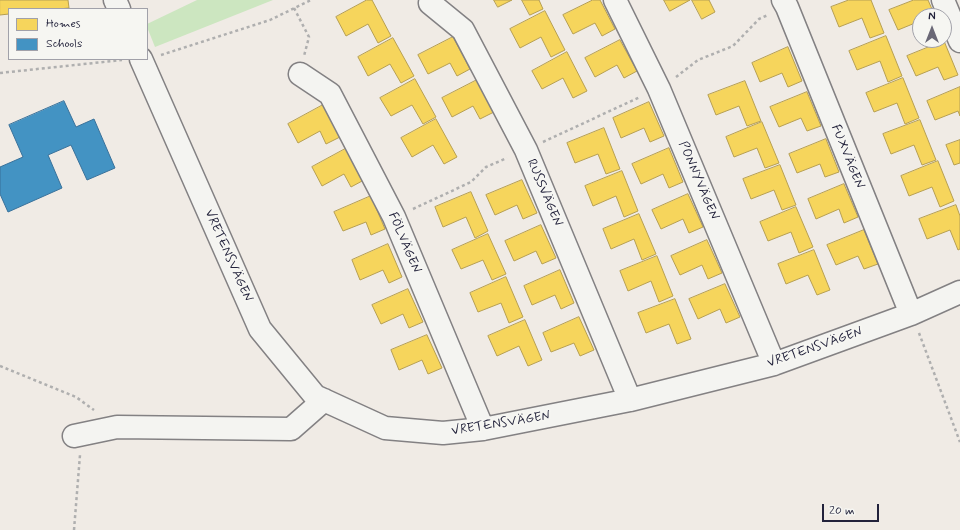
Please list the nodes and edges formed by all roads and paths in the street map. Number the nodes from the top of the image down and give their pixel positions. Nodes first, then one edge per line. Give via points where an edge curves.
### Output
1 (311, 0) edge
2 (615, 0) edge
3 (943, 0) edge
4 (430, 3) dead end
5 (785, 4) edge
6 (294, 8) junction
7 (960, 41) edge
8 (148, 56) edge
9 (122, 60) edge
10 (142, 60) edge
11 (0, 73) edge
12 (300, 74) joint
13 (659, 88) junction
14 (526, 150) junction
15 (394, 217) junction
16 (960, 292) edge
17 (911, 314) junction
18 (774, 364) junction
19 (0, 366) edge
20 (324, 400) junction
21 (630, 400) junction
22 (117, 427) junction
23 (483, 429) junction
24 (74, 436) joint
25 (960, 442) edge
26 (74, 530) edge

1 - 6 path
2 - 13 street, PONNYVÄGEN
3 - 7 street
4 - 14 street, RUSSVÄGEN via 463,30
5 - 13 path via 759,19 733,46 698,60
5 - 17 street, FUXVÄGEN
6 - 8 path via 270,20
6 - 12 path via 309,37
9 - 11 path
10 - 20 street, VRETENSVÄGEN via 260,329 315,396
12 - 15 street, FÖLVÄGEN via 330,94
13 - 14 path
13 - 18 street, PONNYVÄGEN
14 - 15 path via 486,167 471,182
14 - 21 street, RUSSVÄGEN
15 - 23 street, FÖLVÄGEN
16 - 17 street, VRETENSVÄGEN
17 - 18 street, VRETENSVÄGEN
17 - 25 path
18 - 21 street, VRETENSVÄGEN
19 - 22 path via 76,397
20 - 22 street via 291,430
20 - 23 street, VRETENSVÄGEN via 385,428 443,433
21 - 23 street, VRETENSVÄGEN
22 - 24 street
24 - 26 path via 80,453

